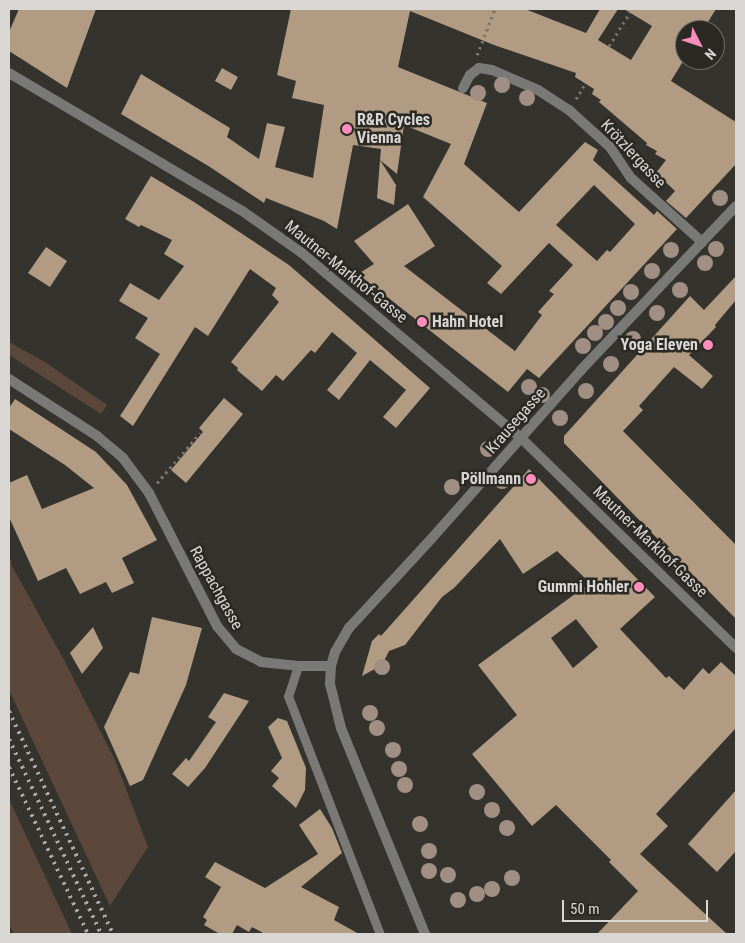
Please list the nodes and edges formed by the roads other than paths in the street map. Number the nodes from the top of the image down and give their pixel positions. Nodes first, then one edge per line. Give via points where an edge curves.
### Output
1 (9, 73) edge
2 (463, 88) dead end
3 (736, 206) edge
4 (702, 242) junction
5 (9, 379) edge
6 (522, 438) junction
7 (736, 648) edge
8 (298, 666) junction
9 (331, 666) junction
10 (380, 934) edge
11 (425, 934) edge

1 - 6 street, Mautner-Markhof-Gasse via 241,210 302,253
2 - 4 street, Krötzlergasse via 470,75 479,68 492,70 538,90 569,110 610,148 631,178
3 - 4 street, Krausegasse
4 - 6 street, Krausegasse via 581,370
5 - 8 street, Rappachgasse via 97,436 123,458 149,493 226,640 252,660
6 - 7 street, Mautner-Markhof-Gasse
6 - 9 street, Krausegasse via 349,628
8 - 9 street, Rappachgasse
8 - 10 lane via 288,696
9 - 11 street via 330,684 341,728

